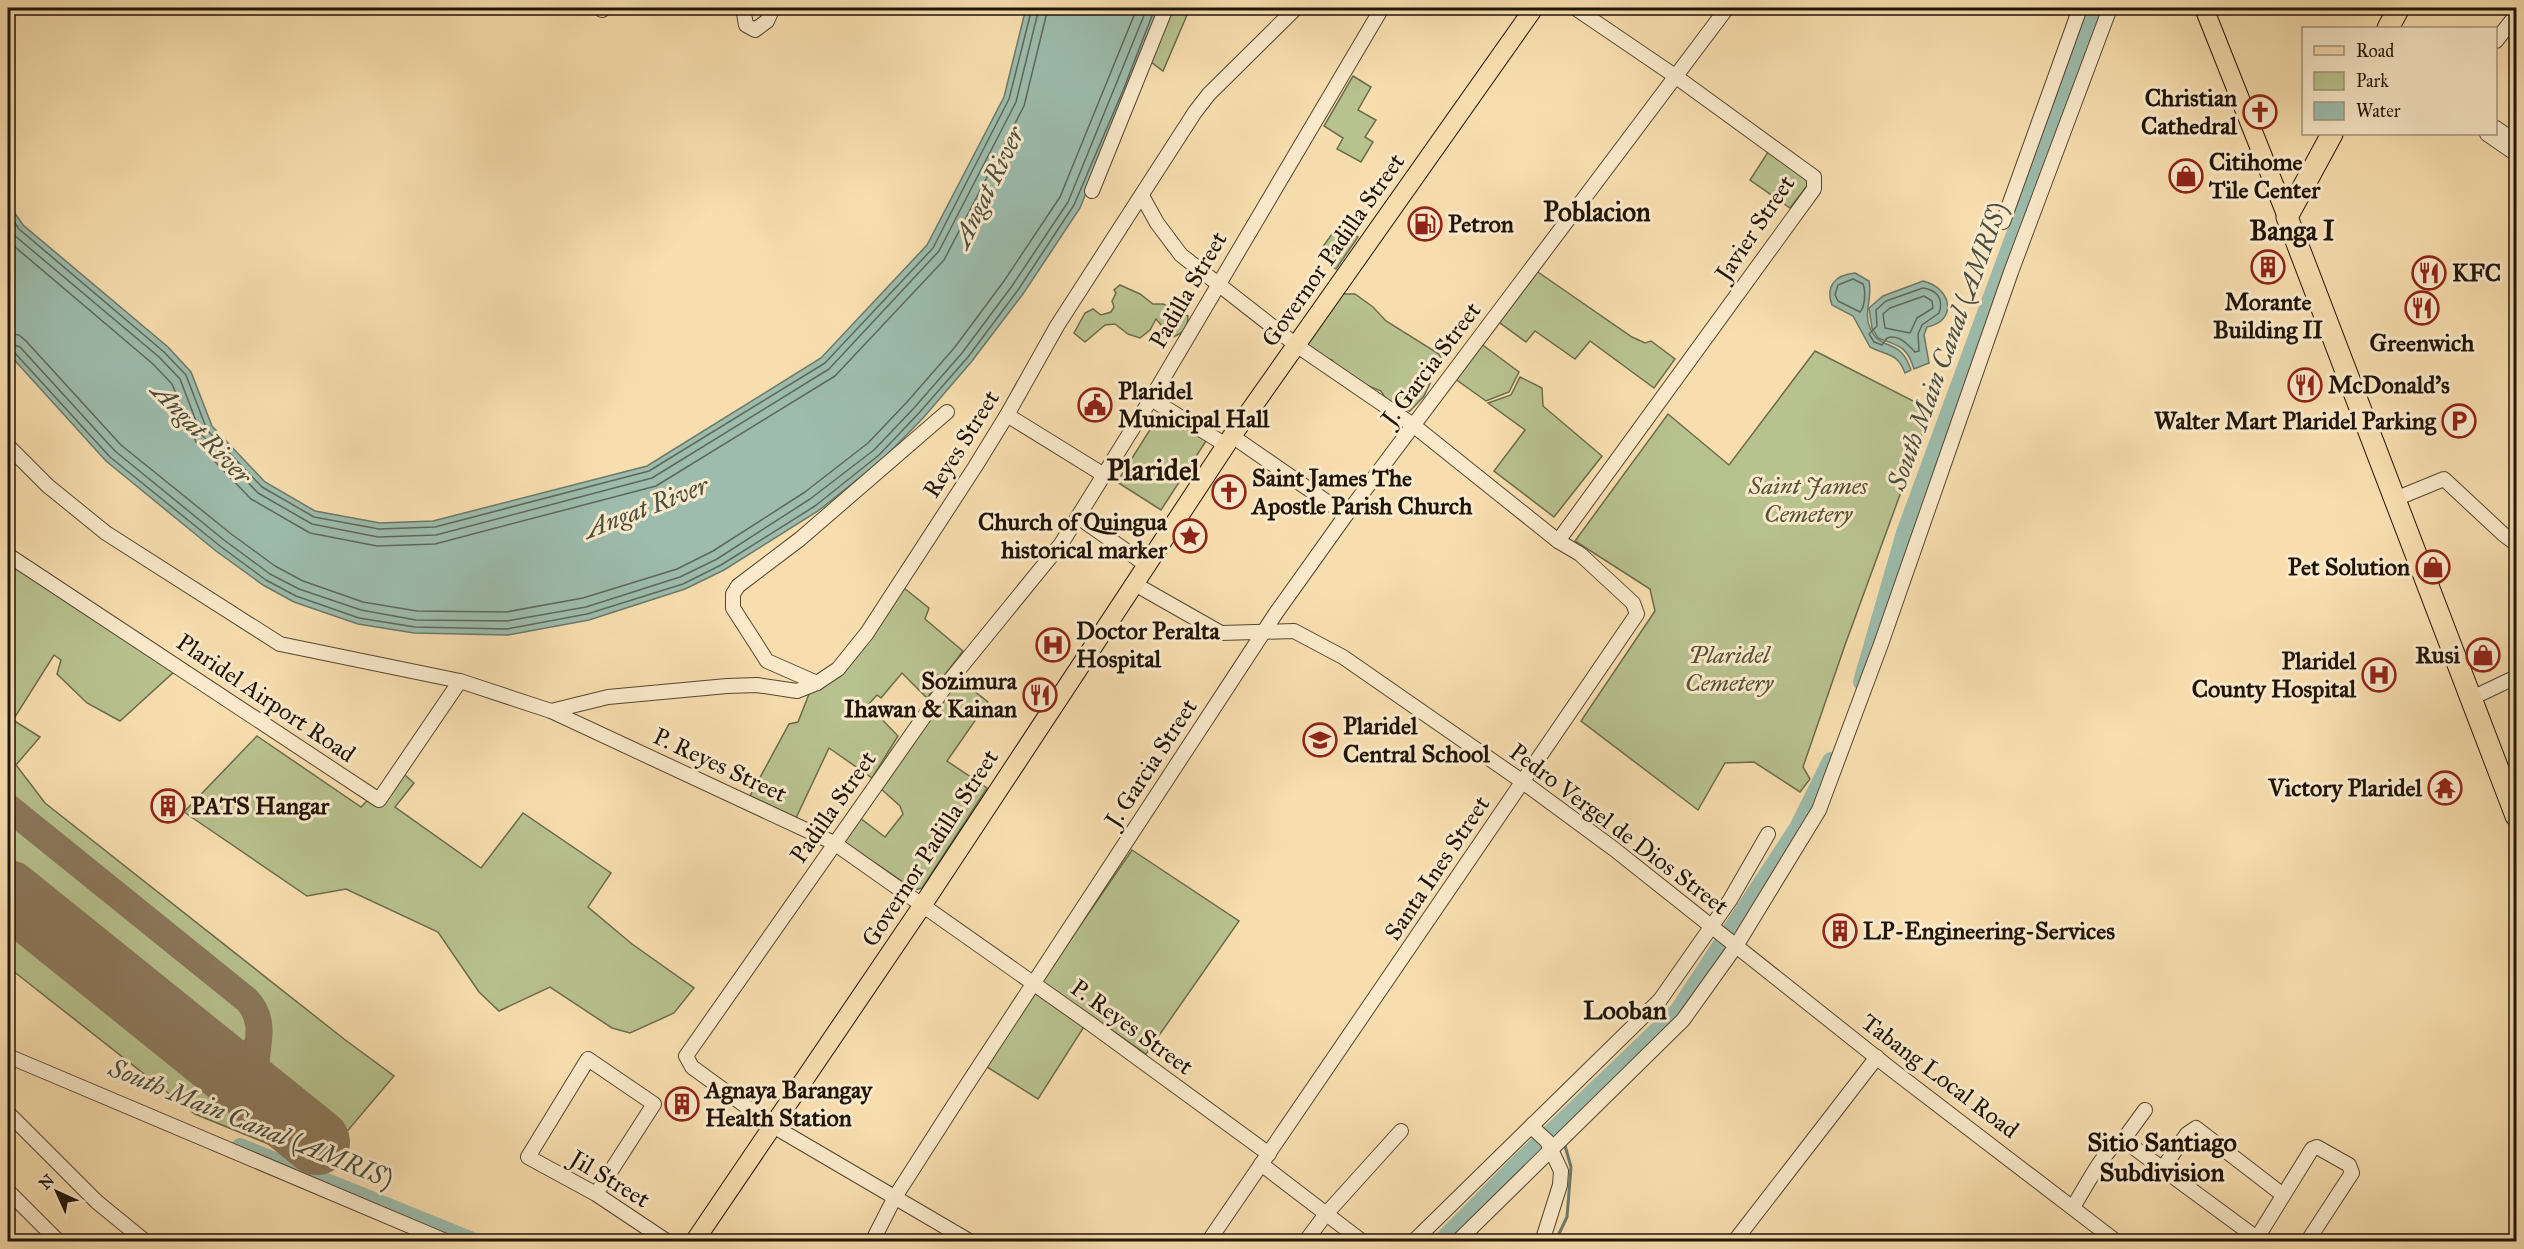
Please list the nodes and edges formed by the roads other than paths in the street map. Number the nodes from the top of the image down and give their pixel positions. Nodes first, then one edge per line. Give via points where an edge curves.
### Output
1 (743, 8) edge
2 (773, 8) edge
3 (1166, 8) edge
4 (1296, 8) edge
5 (1382, 8) edge
6 (1534, 8) edge
7 (1575, 8) edge
8 (1727, 8) edge
9 (2080, 8) edge
10 (2110, 8) edge
11 (2204, 8) edge
12 (2399, 8) edge
13 (2517, 15) edge
14 (2389, 27) edge
15 (2497, 40) edge
16 (1675, 76) junction
17 (2497, 129) edge
18 (2331, 135) edge
19 (2488, 135) edge
20 (2517, 142) edge
21 (2517, 154) edge
22 (1092, 191) dead end
23 (1142, 196) junction
24 (2287, 217) junction
25 (2003, 222) dead end
26 (1218, 283) junction
27 (1296, 345) junction
28 (1151, 399) junction
29 (947, 412) dead end
30 (1007, 415) junction
31 (1413, 426) junction
32 (1229, 440) junction
33 (8, 446) edge
34 (1104, 475) junction
35 (2395, 499) junction
36 (1346, 515) junction
37 (1078, 517) junction
38 (1558, 541) junction
39 (2517, 544) edge
40 (8, 555) edge
41 (1146, 564) junction
42 (1133, 583) junction
43 (1276, 613) junction
44 (1265, 631) junction
45 (1294, 632) junction
46 (2517, 677) edge
47 (460, 681) junction
48 (817, 683) junction
49 (2472, 698) junction
50 (551, 711) junction
51 (1523, 782) junction
52 (2517, 816) edge
53 (1768, 834) dead end
54 (834, 843) junction
55 (922, 906) junction
56 (1715, 931) junction
57 (1735, 946) junction
58 (1033, 983) junction
59 (8, 1056) edge
60 (1877, 1057) junction
61 (2145, 1110) dead end
62 (8, 1113) edge
63 (772, 1126) junction
64 (1533, 1127) junction
65 (1401, 1131) dead end
66 (1555, 1141) junction
67 (2121, 1143) junction
68 (1265, 1159) junction
69 (2162, 1169) junction
70 (8, 1193) edge
71 (596, 1194) junction
72 (2283, 1195) junction
73 (895, 1197) junction
74 (2073, 1206) junction
75 (1326, 1214) junction
76 (2260, 1240) edge
77 (59, 1242) edge
78 (146, 1242) edge
79 (448, 1242) edge
80 (668, 1242) edge
81 (694, 1242) edge
82 (872, 1242) edge
83 (970, 1242) edge
84 (1208, 1242) edge
85 (1305, 1242) edge
86 (1363, 1242) edge
87 (1413, 1242) edge
88 (1457, 1242) edge
89 (1542, 1242) edge
90 (1734, 1242) edge
91 (2117, 1242) edge
92 (2307, 1242) edge

1 - 2 street via 746,26 755,30 767,21
3 - 22 street
4 - 23 street, Reyes Street via 1209,94
5 - 26 street, Padilla Street
6 - 27 main road, Governor Padilla Street
7 - 16 street, Javier Street
8 - 16 street, J. Garcia Street
9 - 25 street
10 - 57 street via 2007,283 1827,793
11 - 24 main road
12 - 14 highway
13 - 15 street
16 - 31 street, J. Garcia Street
16 - 38 street, Javier Street via 1814,177 1814,189
17 - 20 street
18 - 24 highway
19 - 21 street
23 - 26 street, Santa Ines Street via 1181,255
23 - 30 street, Reyes Street via 1056,326
24 - 35 highway
26 - 27 street, Santa Ines Street
26 - 28 street, Padilla Street
27 - 31 street, Santa Ines Street
27 - 32 main road, Governor Padilla Street
28 - 32 street
28 - 34 street, Padilla Street
29 - 48 street via 733,594 732,608 767,661
30 - 34 street
30 - 48 street, Reyes Street via 867,633 838,669
31 - 36 street, J. Garcia Street
31 - 38 street, Santa Ines Street
32 - 36 street
32 - 41 main road, Governor Padilla Street
33 - 47 street, P. Reyes Street via 48,486 106,532 280,644
34 - 37 street, Padilla Street
35 - 39 street via 2444,479
35 - 49 highway
36 - 43 street, J. Garcia Street
37 - 41 street
37 - 54 street, Padilla Street via 1061,544 947,684
38 - 51 street, Santa Ines Street via 1580,554 1633,603 1637,614
40 - 47 street, Plaridel Airport Road via 379,800
41 - 42 main road, Governor Padilla Street
42 - 44 street, Pedro Vergel de Dios Street via 1221,633
42 - 55 main road, Governor Padilla Street
43 - 44 street, J. Garcia Street
43 - 45 street, Pedro Vergel de Dios Street
44 - 45 street, Pedro Vergel de Dios Street
44 - 58 street, J. Garcia Street
45 - 51 street, Pedro Vergel de Dios Street via 1337,653
46 - 49 street
47 - 50 street, P. Reyes Street
48 - 50 street, Reyes Street via 797,691 757,685 608,697
49 - 52 highway
50 - 54 street, P. Reyes Street
51 - 56 street, Pedro Vergel de Dios Street
51 - 68 street, Santa Ines Street
53 - 56 street
54 - 55 street, P. Reyes Street
54 - 63 street, Padilla Street via 686,1056 692,1067
55 - 58 street, P. Reyes Street
55 - 63 main road, Governor Padilla Street
56 - 57 street, Pedro Vergel de Dios Street
56 - 64 street via 1660,1000
57 - 60 street, Tabang Local Road
57 - 66 street via 1683,1020
58 - 68 street, P. Reyes Street
58 - 73 street, J. Garcia Street
59 - 79 street
60 - 74 street, Tabang Local Road
60 - 90 street
61 - 67 street
62 - 78 street via 97,1202
63 - 73 street
63 - 81 main road, Governor Padilla Street
64 - 66 street
64 - 87 street
65 - 75 street
66 - 88 street
66 - 89 street via 1560,1185
67 - 69 street via 2129,1144
67 - 74 street via 2114,1145
68 - 75 street, P. Reyes Street
68 - 84 street, Santa Ines Street
69 - 72 street via 2187,1134 2196,1128
69 - 76 street
70 - 77 street
71 - 71 street, Jil Street via 654,1104 588,1059 528,1157
71 - 80 street, Jil Street
72 - 76 street
72 - 92 street via 2317,1147 2352,1168
73 - 82 street, J. Garcia Street
73 - 83 street
74 - 91 street, Tabang Local Road
75 - 85 street
75 - 86 street, P. Reyes Street

